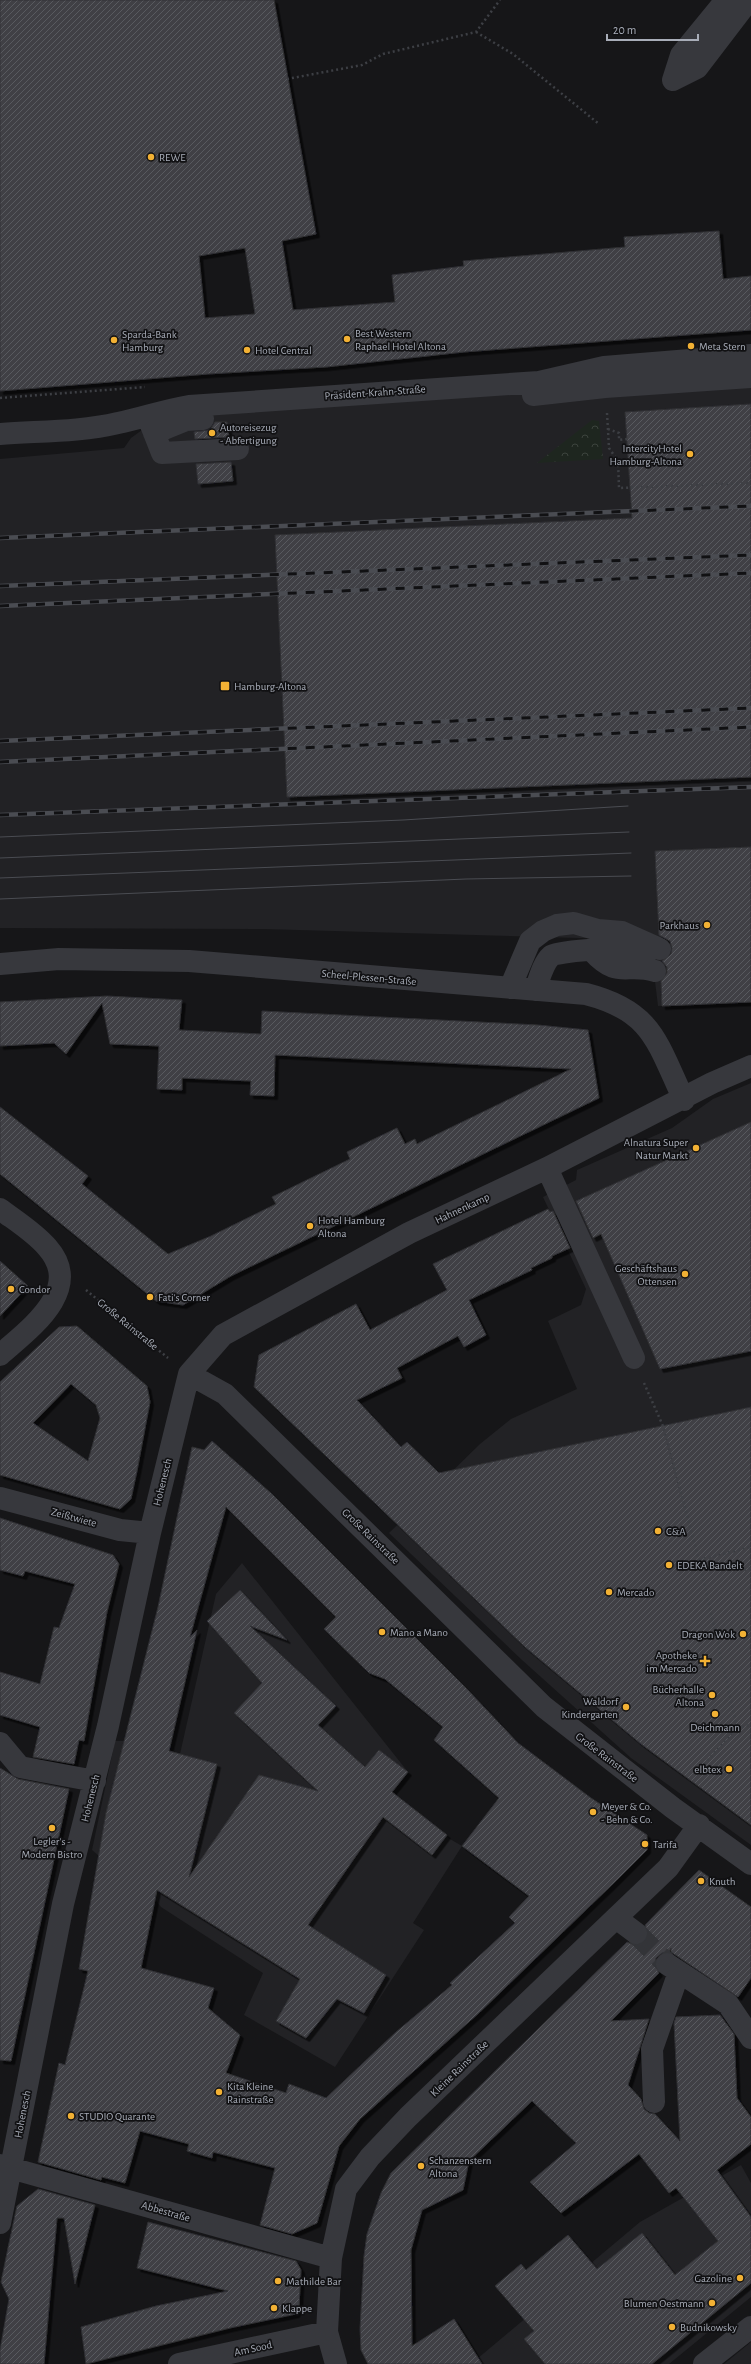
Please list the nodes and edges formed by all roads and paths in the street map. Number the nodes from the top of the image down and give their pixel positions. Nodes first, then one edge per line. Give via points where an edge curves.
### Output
1 (500, 0) edge
2 (726, 0) edge
3 (749, 0) edge
4 (476, 32) junction
5 (287, 79) dead end
6 (598, 124) dead end
7 (751, 356) edge
8 (751, 377) edge
9 (607, 413) dead end
10 (150, 424) junction
11 (608, 429) junction
12 (0, 434) edge
13 (627, 439) dead end
14 (238, 449) dead end
15 (751, 483) edge
16 (660, 949) dead end
17 (0, 964) edge
18 (656, 971) dead end
19 (510, 988) junction
20 (535, 990) junction
21 (751, 1066) edge
22 (684, 1100) junction
23 (547, 1168) junction
24 (0, 1208) edge
25 (59, 1277) junction
26 (0, 1355) edge
27 (634, 1358) dead end
28 (189, 1374) junction
29 (655, 1407) dead end
30 (0, 1498) edge
31 (150, 1533) junction
32 (751, 1548) edge
33 (699, 1560) junction
34 (751, 1568) edge
35 (744, 1570) dead end
36 (751, 1725) edge
37 (737, 1728) junction
38 (0, 1743) edge
39 (697, 1772) dead end
40 (94, 1781) junction
41 (699, 1825) junction
42 (751, 1864) edge
43 (616, 1918) junction
44 (636, 1933) tunnel mouth
45 (751, 2038) edge
46 (654, 2102) dead end
47 (6, 2167) edge
48 (0, 2223) edge
49 (332, 2258) junction
50 (751, 2327) edge
51 (327, 2332) junction
52 (179, 2364) edge
53 (336, 2364) edge
54 (704, 2364) edge

1 - 4 path
2 - 3 street via 681,55 673,80 697,68
4 - 5 path via 383,54 362,65
4 - 6 path via 513,54
7 - 10 street, Präsident-Krahn-Straße via 604,367 539,382 189,406
8 - 10 street
9 - 11 path
10 - 12 street, Präsident-Krahn-Straße via 119,423
10 - 14 street via 162,453
11 - 13 path via 619,433 619,440
11 - 15 path via 609,448 618,461 619,488
16 - 19 street via 622,932 598,930 574,923 557,925 533,938
17 - 19 street, Scheel-Plessen-Straße via 59,959 190,961
18 - 20 street via 609,966 592,951 561,951 551,956
19 - 20 street, Scheel-Plessen-Straße
20 - 22 street, Scheel-Plessen-Straße via 586,994 620,1004 633,1013 645,1024 657,1042
21 - 22 street, Hahnenkamp via 712,1083
22 - 23 street, Hahnenkamp
23 - 27 street
23 - 28 street, Hahnenkamp via 408,1233 223,1335
24 - 25 street via 48,1248 58,1267
25 - 26 street via 57,1294 49,1309
25 - 28 path, Große Rainstraße via 80,1286
28 - 31 street, Hohenesch
28 - 41 street, Große Rainstraße via 225,1394 544,1707 673,1808
29 - 33 path via 663,1426
30 - 31 street, Zeißtwiete via 120,1530
31 - 40 street, Hohenesch
32 - 33 path
33 - 37 path
34 - 35 path
36 - 37 path
37 - 39 path
38 - 40 street via 20,1767
40 - 47 street, Hohenesch via 54,1947
41 - 42 street, Große Rainstraße
41 - 43 street, Kleine Rainstraße via 668,1868
43 - 44 street
43 - 49 street, Kleine Rainstraße via 408,2117 370,2157 346,2189
45 - 46 street via 728,2004 673,1968 652,2049
47 - 48 street, Hohenesch
47 - 49 street, Abbestraße
49 - 51 street, Kleine Rainstraße
50 - 54 street
51 - 52 street, Am Sood
51 - 53 street, Kleine Rainstraße

